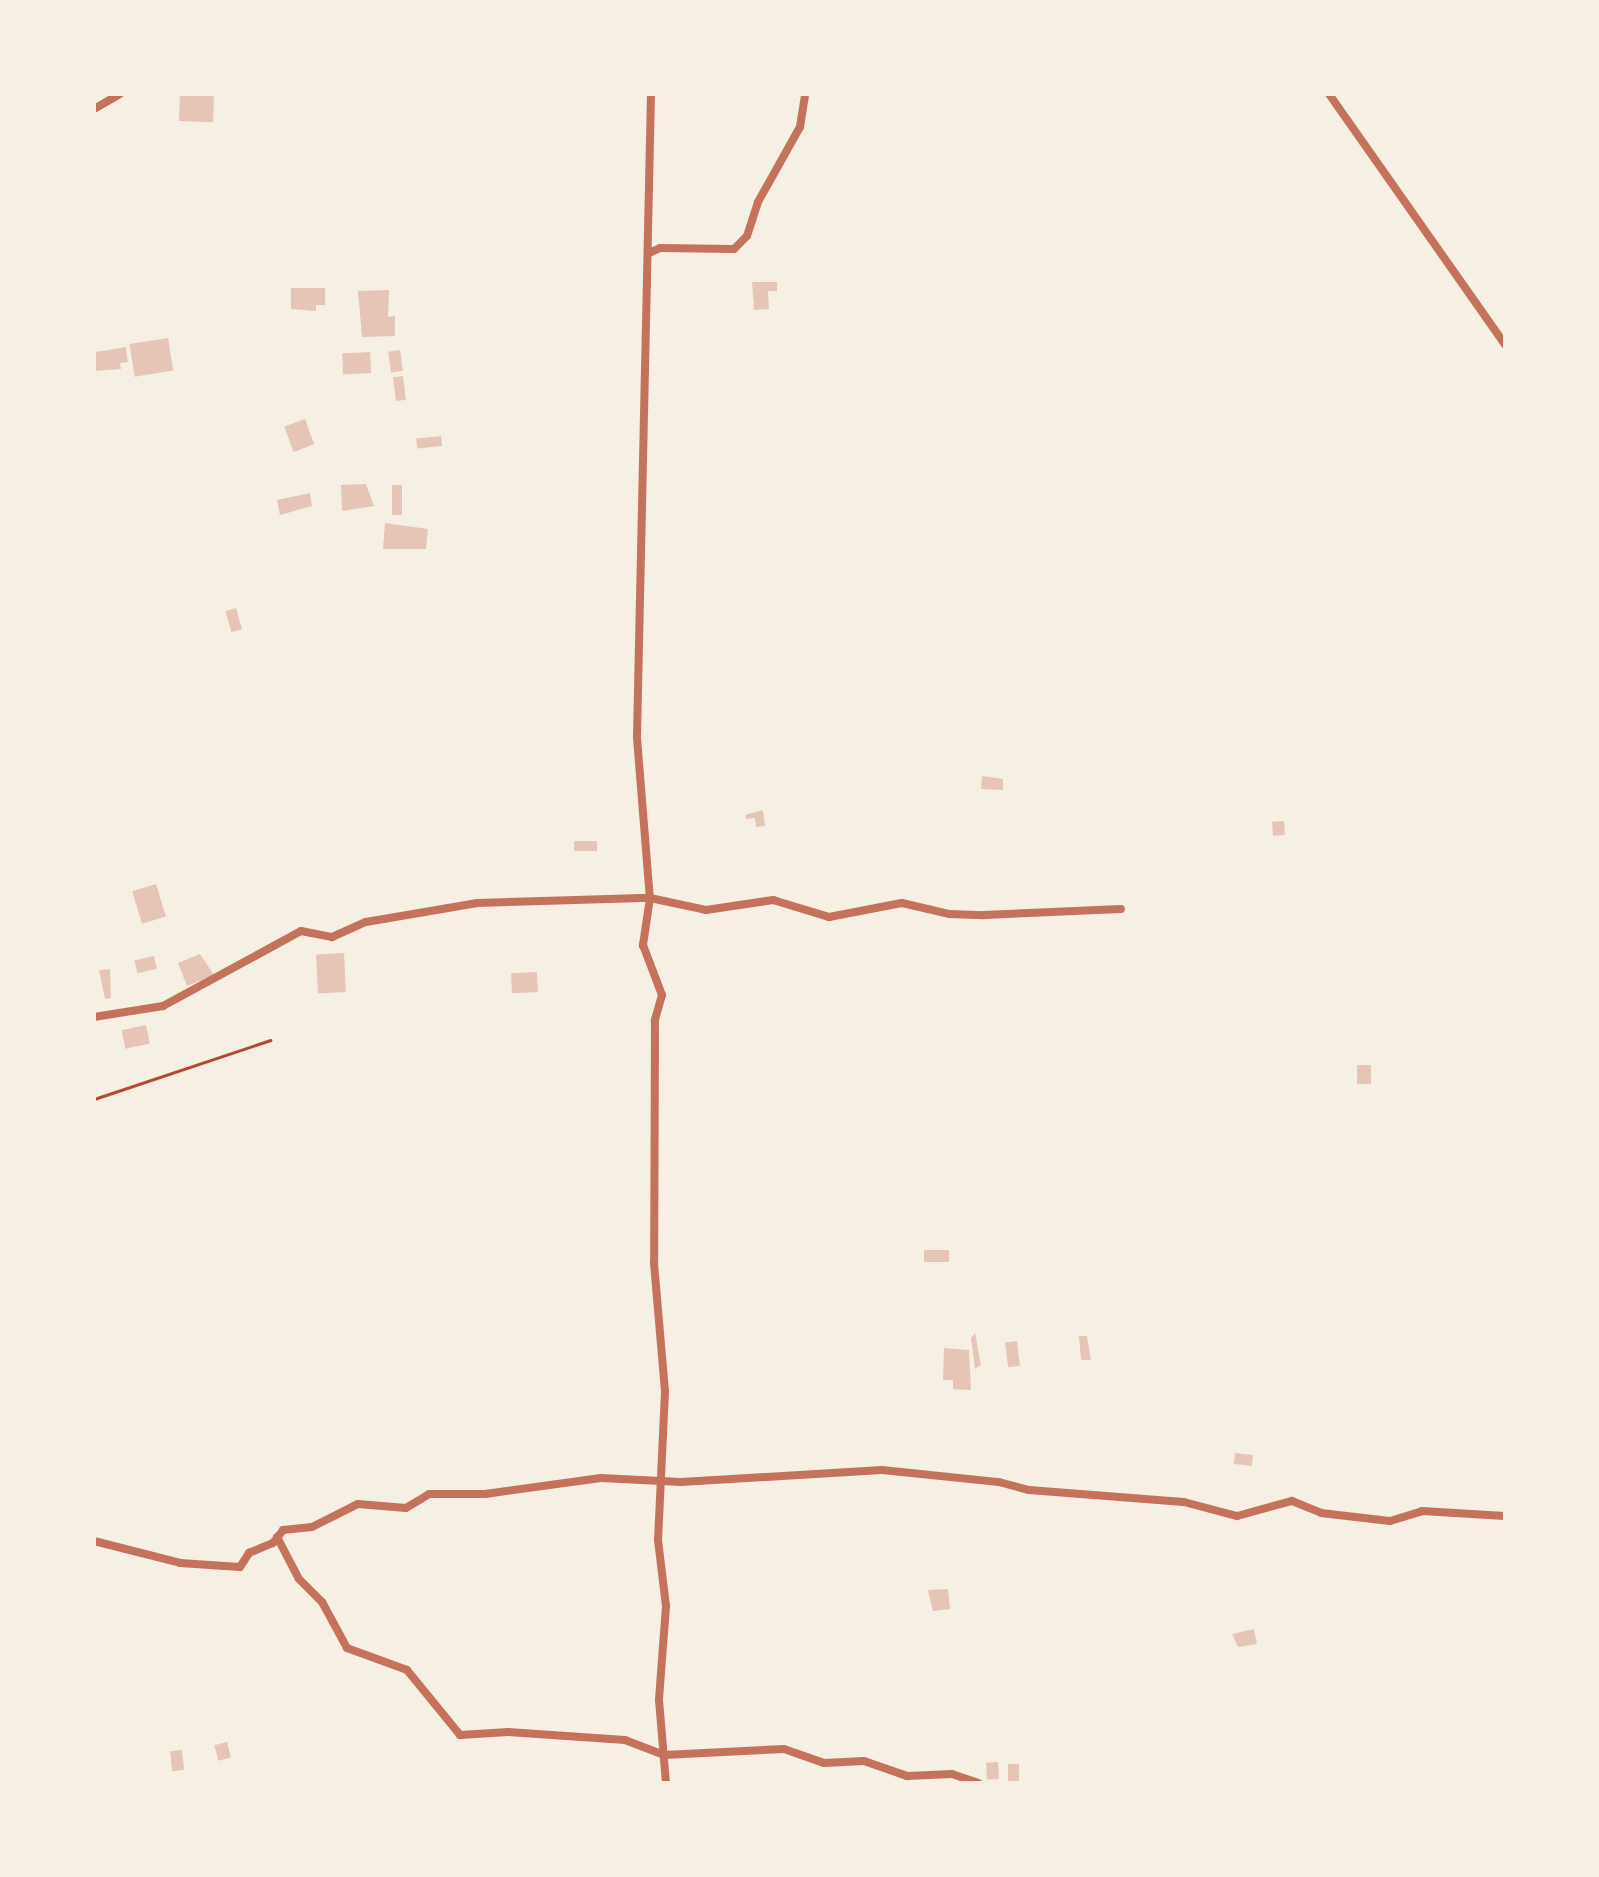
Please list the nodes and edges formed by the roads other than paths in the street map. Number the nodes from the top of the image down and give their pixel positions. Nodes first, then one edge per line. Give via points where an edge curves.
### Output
1 (120, 94) edge
2 (651, 94) edge
3 (805, 94) edge
4 (1329, 94) edge
5 (94, 109) edge
6 (649, 253) junction
7 (1505, 344) edge
8 (650, 898) junction
9 (1121, 909) dead end
10 (94, 1017) edge
11 (660, 1481) junction
12 (1505, 1516) edge
13 (277, 1537) junction
14 (94, 1541) edge
15 (664, 1755) junction
16 (666, 1783) edge
17 (978, 1783) edge

1 - 5 street
2 - 6 street
3 - 6 street via 800,127 758,202 747,236 734,249 660,248
4 - 7 street
6 - 8 street via 637,738
8 - 9 street via 706,910 773,900 829,917 902,903 949,914 984,915
8 - 10 street via 477,903 366,922 332,937 301,931 163,1006
8 - 11 street via 643,945 662,995 655,1020 654,1263 665,1392
11 - 12 street via 882,1470 1029,1490 1184,1502 1237,1516 1292,1501 1321,1513 1390,1521 1422,1511
11 - 13 street via 601,1478 485,1494 429,1494 406,1508 358,1504 312,1527 283,1530
11 - 15 street via 658,1540 666,1606 659,1700
13 - 14 street via 249,1553 240,1567 217,1569
13 - 15 street via 347,1648 407,1670 460,1735 508,1732 625,1740
15 - 16 street
15 - 17 street via 784,1749 824,1763 864,1761 907,1776 952,1774

